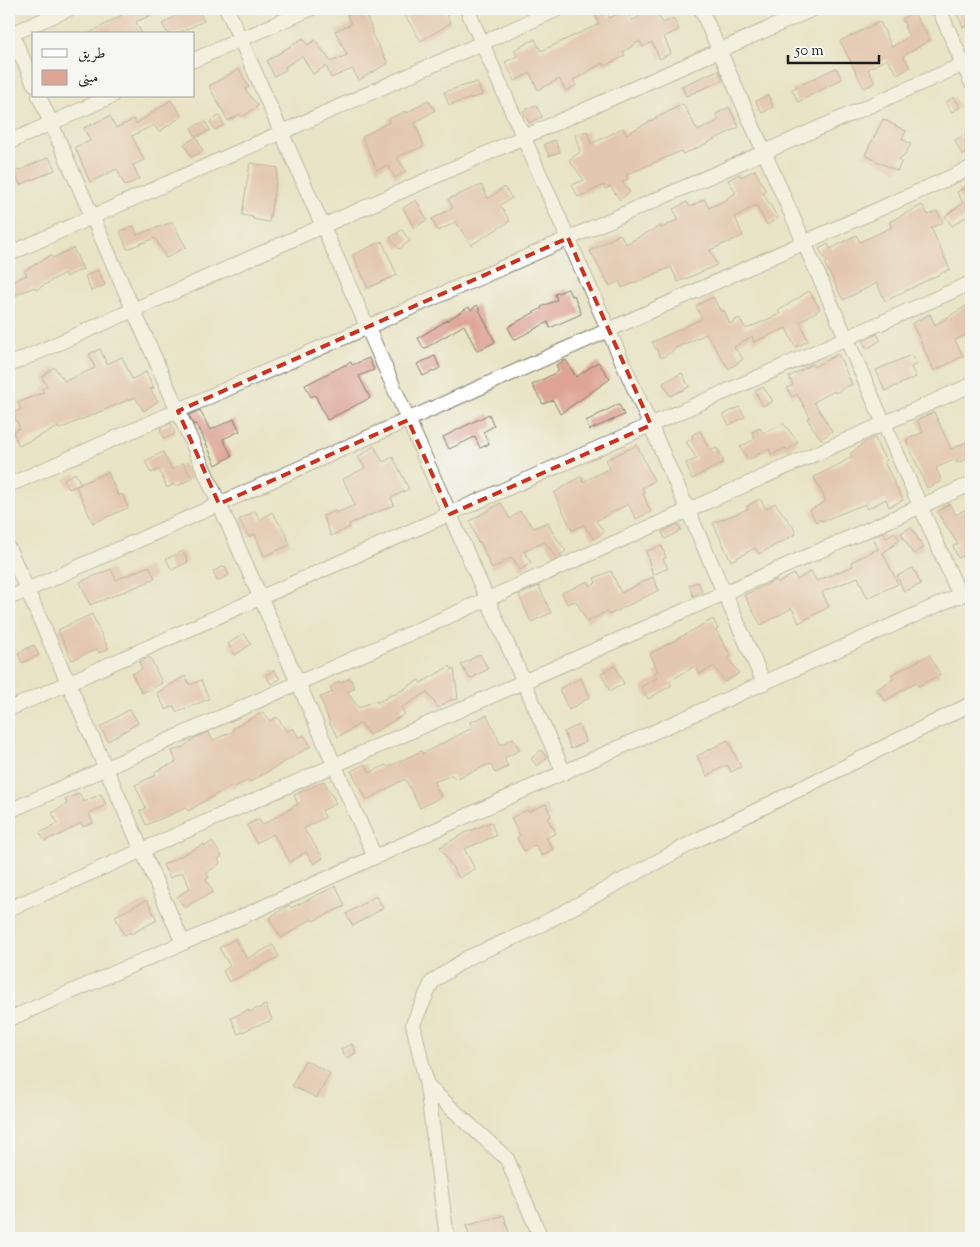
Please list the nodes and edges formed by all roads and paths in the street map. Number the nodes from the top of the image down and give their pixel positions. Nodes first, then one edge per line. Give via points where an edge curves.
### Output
1 (69, 9) edge
2 (227, 9) edge
3 (310, 9) edge
4 (467, 9) edge
5 (558, 9) edge
6 (701, 9) edge
7 (813, 9) edge
8 (939, 9) edge
9 (10, 32) edge
10 (240, 40) junction
11 (482, 43) junction
12 (719, 50) junction
13 (195, 60) edge
14 (967, 62) edge
15 (32, 80) edge
16 (971, 82) edge
17 (40, 98) edge
18 (107, 98) edge
19 (51, 123) junction
20 (281, 132) junction
21 (524, 137) junction
22 (9, 142) edge
23 (764, 152) junction
24 (971, 168) edge
25 (92, 217) junction
26 (322, 226) junction
27 (568, 238) junction
28 (804, 243) junction
29 (9, 254) edge
30 (971, 283) edge
31 (133, 310) junction
32 (367, 327) junction
33 (609, 330) junction
34 (847, 338) junction
35 (9, 365) edge
36 (971, 386) edge
37 (178, 411) junction
38 (408, 420) junction
39 (884, 424) junction
40 (651, 425) junction
41 (971, 484) edge
42 (9, 485) edge
43 (219, 504) junction
44 (921, 506) junction
45 (688, 511) junction
46 (450, 514) junction
47 (9, 549) edge
48 (27, 590) junction
49 (725, 593) junction
50 (966, 593) edge
51 (9, 598) edge
52 (261, 598) junction
53 (488, 600) junction
54 (524, 682) junction
55 (68, 683) junction
56 (764, 683) junction
57 (298, 684) junction
58 (971, 704) edge
59 (9, 708) edge
60 (335, 766) junction
61 (106, 769) junction
62 (564, 773) junction
63 (9, 811) edge
64 (142, 851) junction
65 (375, 857) junction
66 (9, 909) edge
67 (183, 943) junction
68 (9, 1018) edge
69 (428, 1086) junction
70 (447, 1238) edge
71 (540, 1238) edge

1 - 9 street
2 - 10 street
3 - 10 street
4 - 11 street
5 - 11 street
6 - 12 street
7 - 12 street
8 - 14 street
9 - 15 street
10 - 13 street
10 - 20 street
11 - 20 street
11 - 21 street
12 - 21 street
12 - 23 street
14 - 16 street
14 - 23 street
17 - 19 street
18 - 19 street
19 - 22 street
19 - 25 street
20 - 25 street
20 - 26 street
21 - 26 street
21 - 27 street
23 - 27 street
23 - 28 street
24 - 28 street
25 - 29 street
25 - 31 street
26 - 31 street
26 - 32 street
27 - 32 street
27 - 33 street
28 - 33 street
28 - 34 street
30 - 34 street
31 - 35 street
31 - 37 street
32 - 37 street
32 - 38 street
33 - 38 street
33 - 40 street
34 - 39 street
34 - 40 street
36 - 39 street
37 - 42 street
37 - 43 street
38 - 43 street
38 - 46 street
39 - 44 street
39 - 45 street
40 - 45 street
40 - 46 street
41 - 44 street
43 - 48 street
43 - 52 street
44 - 49 street
44 - 50 street
45 - 49 street
45 - 53 street
46 - 52 street
46 - 53 street
47 - 48 street
48 - 51 street
48 - 55 street
49 - 54 street
49 - 56 street
50 - 56 street
52 - 55 street
52 - 57 street
53 - 54 street
53 - 57 street
54 - 60 street
54 - 62 street
55 - 59 street
55 - 61 street
56 - 62 street
57 - 60 street
57 - 61 street
58 - 69 street via 699,839 531,930 467,958 432,982 413,1024
60 - 64 street
60 - 65 street
61 - 63 street
61 - 64 street
62 - 65 street
64 - 66 street
64 - 67 street
65 - 67 street
67 - 68 street
69 - 70 street
69 - 71 street via 506,1159

